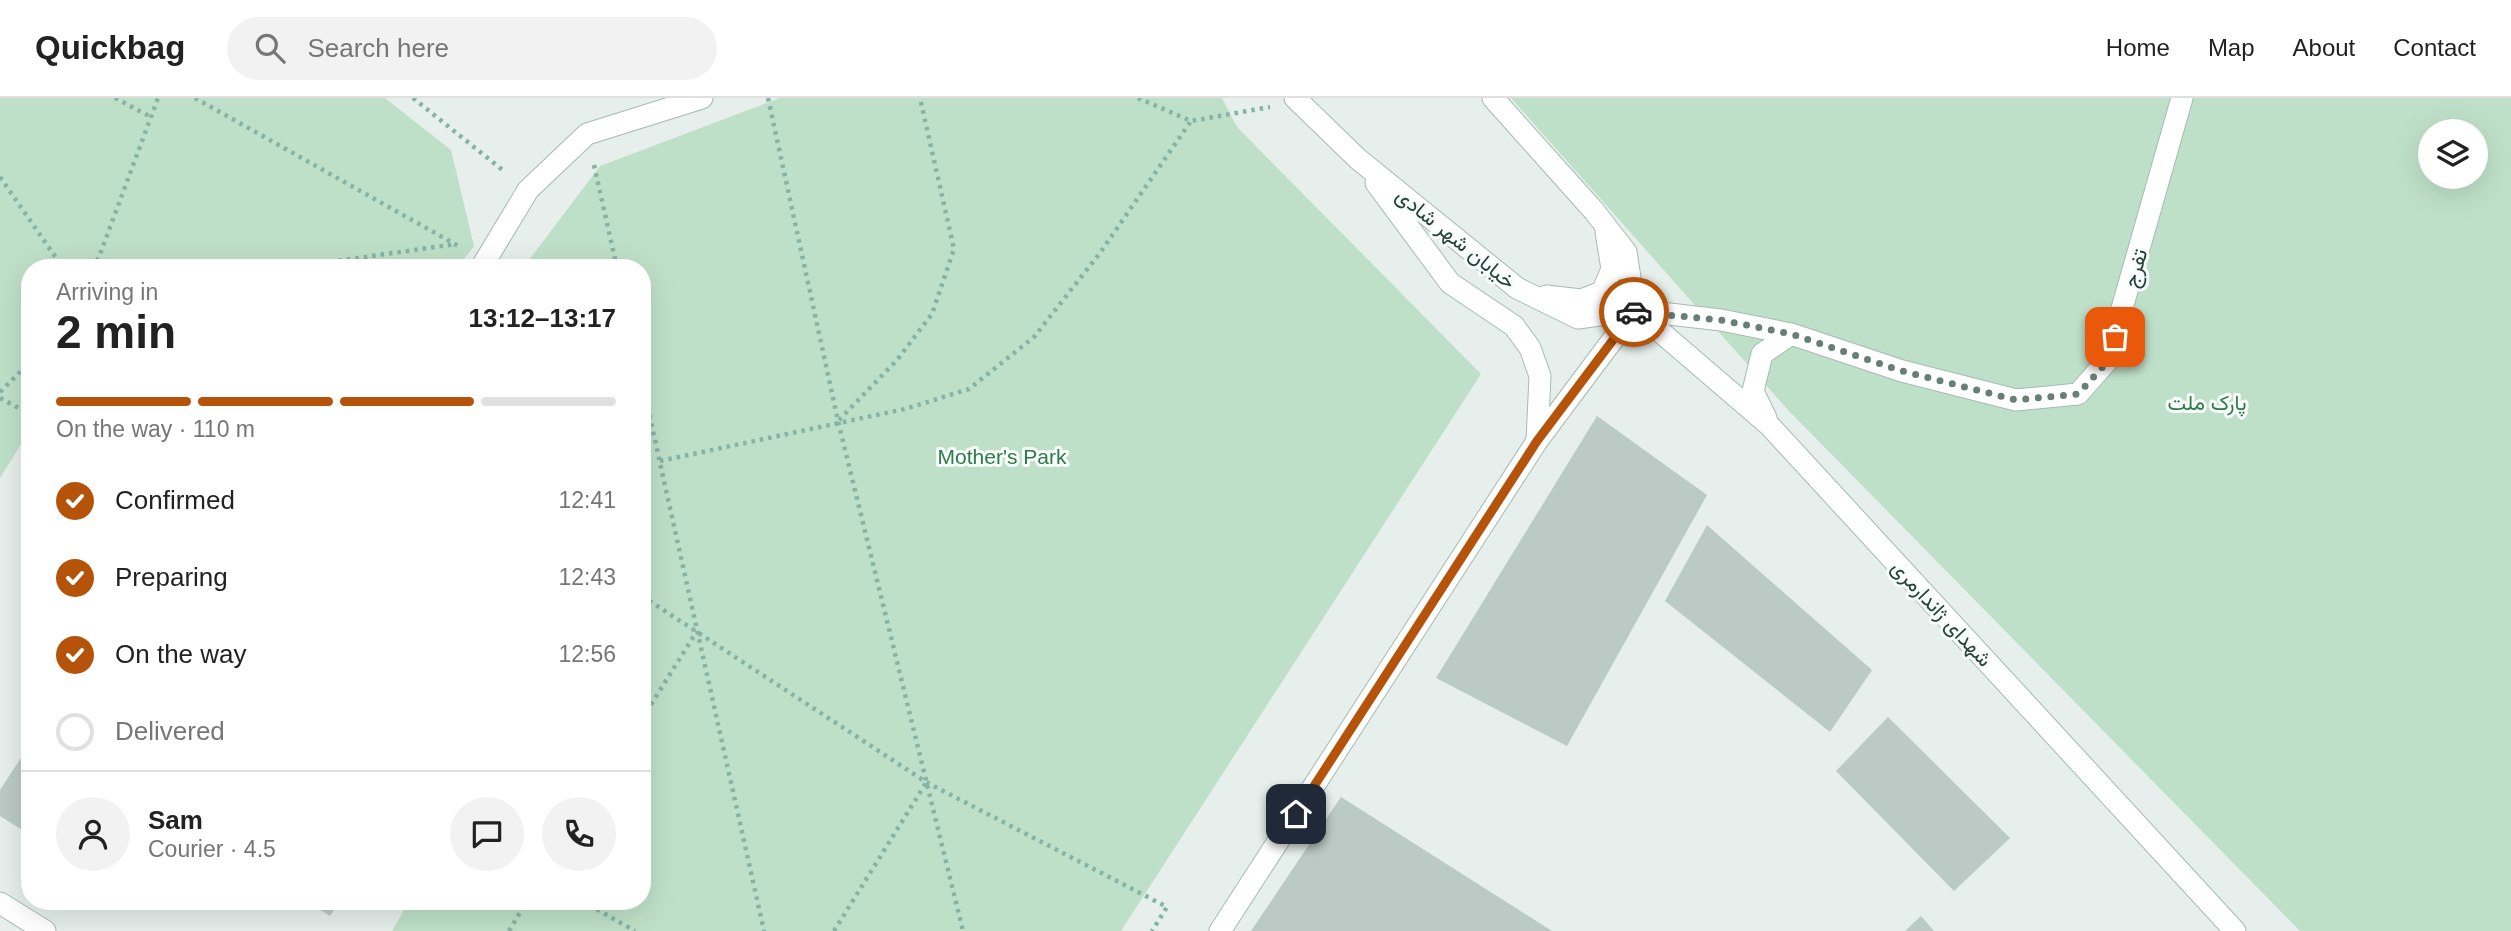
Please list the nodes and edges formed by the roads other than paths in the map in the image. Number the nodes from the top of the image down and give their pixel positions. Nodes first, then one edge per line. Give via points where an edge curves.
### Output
1 (702, 98) edge
2 (1493, 98) edge
3 (2182, 98) edge
4 (1297, 100) edge
5 (1358, 159) junction
6 (1594, 211) junction
7 (486, 259) edge
8 (1517, 288) junction
9 (1635, 310) junction
10 (1791, 334) junction
11 (1769, 425) junction
12 (1537, 441) junction
13 (0, 903) edge
14 (34, 928) edge
15 (1220, 931) edge
16 (2235, 931) edge

1 - 7 main road via 587,134 528,190
2 - 6 main road
3 - 10 main road, تفرج via 2108,361 2078,394 2016,400 1902,371
4 - 5 main road, خیابان شهر شادی
5 - 8 main road, خیابان شهر شادی
5 - 12 main road via 1450,283 1514,327 1530,348 1540,376
6 - 8 main road via 1608,237 1612,269 1602,292 1581,300
6 - 9 main road via 1626,252
8 - 9 main road, خیابان شهر شادی via 1578,317
9 - 10 main road, تفرج
9 - 11 main road, شهدای ژاندارمری
9 - 12 main road
10 - 11 main road via 1762,354 1753,391
11 - 16 main road, شهدای ژاندارمری
12 - 15 main road
13 - 14 main road

